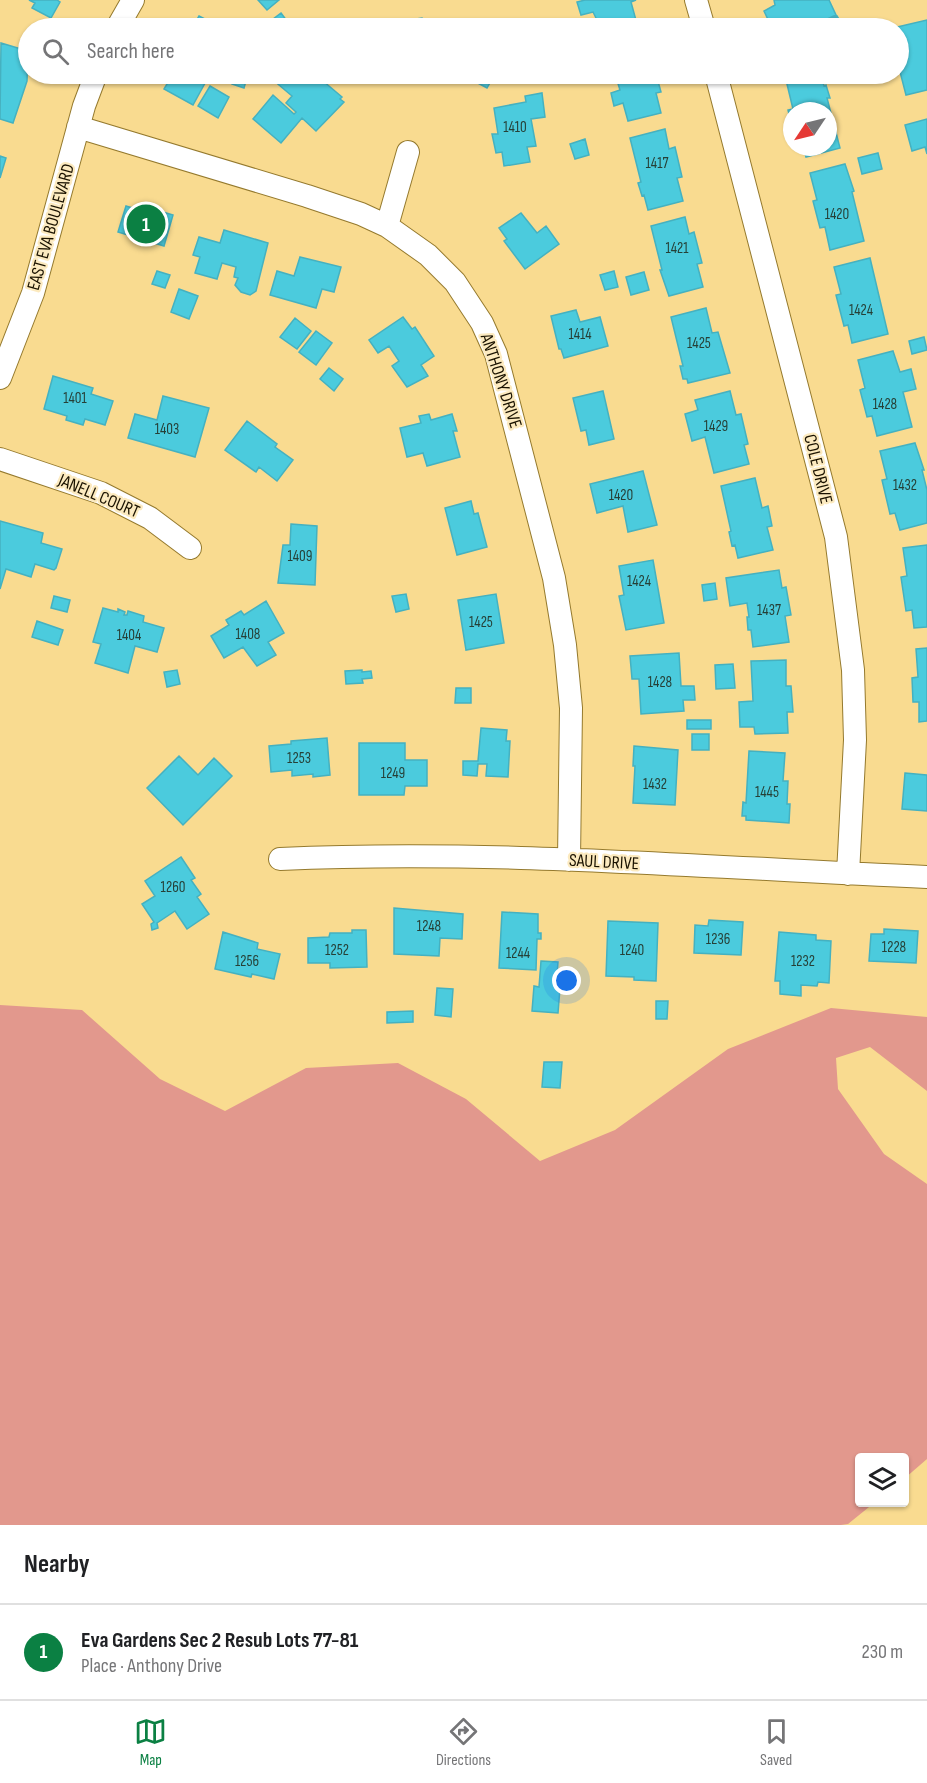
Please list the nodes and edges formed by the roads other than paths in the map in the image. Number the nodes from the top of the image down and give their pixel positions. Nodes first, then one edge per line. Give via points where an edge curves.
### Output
1 (133, 0) edge
2 (696, 0) edge
3 (123, 18) edge
4 (701, 18) edge
5 (92, 84) edge
6 (719, 84) edge
7 (78, 127) junction
8 (408, 152) dead end
9 (387, 226) junction
10 (0, 378) edge
11 (0, 459) edge
12 (190, 548) dead end
13 (280, 859) dead end
14 (568, 860) junction
15 (848, 874) junction
16 (927, 877) edge

1 - 3 street
2 - 4 street
5 - 7 street, EAST EVA BOULEVARD
6 - 15 street, COLE DRIVE via 836,537 853,670 855,740
7 - 9 street, ANTHONY DRIVE via 307,196
7 - 10 street, EAST EVA BOULEVARD via 33,293
8 - 9 street
9 - 14 street, ANTHONY DRIVE via 428,255 455,282 482,323 496,354 554,578 566,645 571,708
11 - 12 street, JANELL COURT via 101,493 150,518
13 - 14 street, SAUL DRIVE via 344,856
14 - 15 street, SAUL DRIVE
15 - 16 street, SAUL DRIVE

